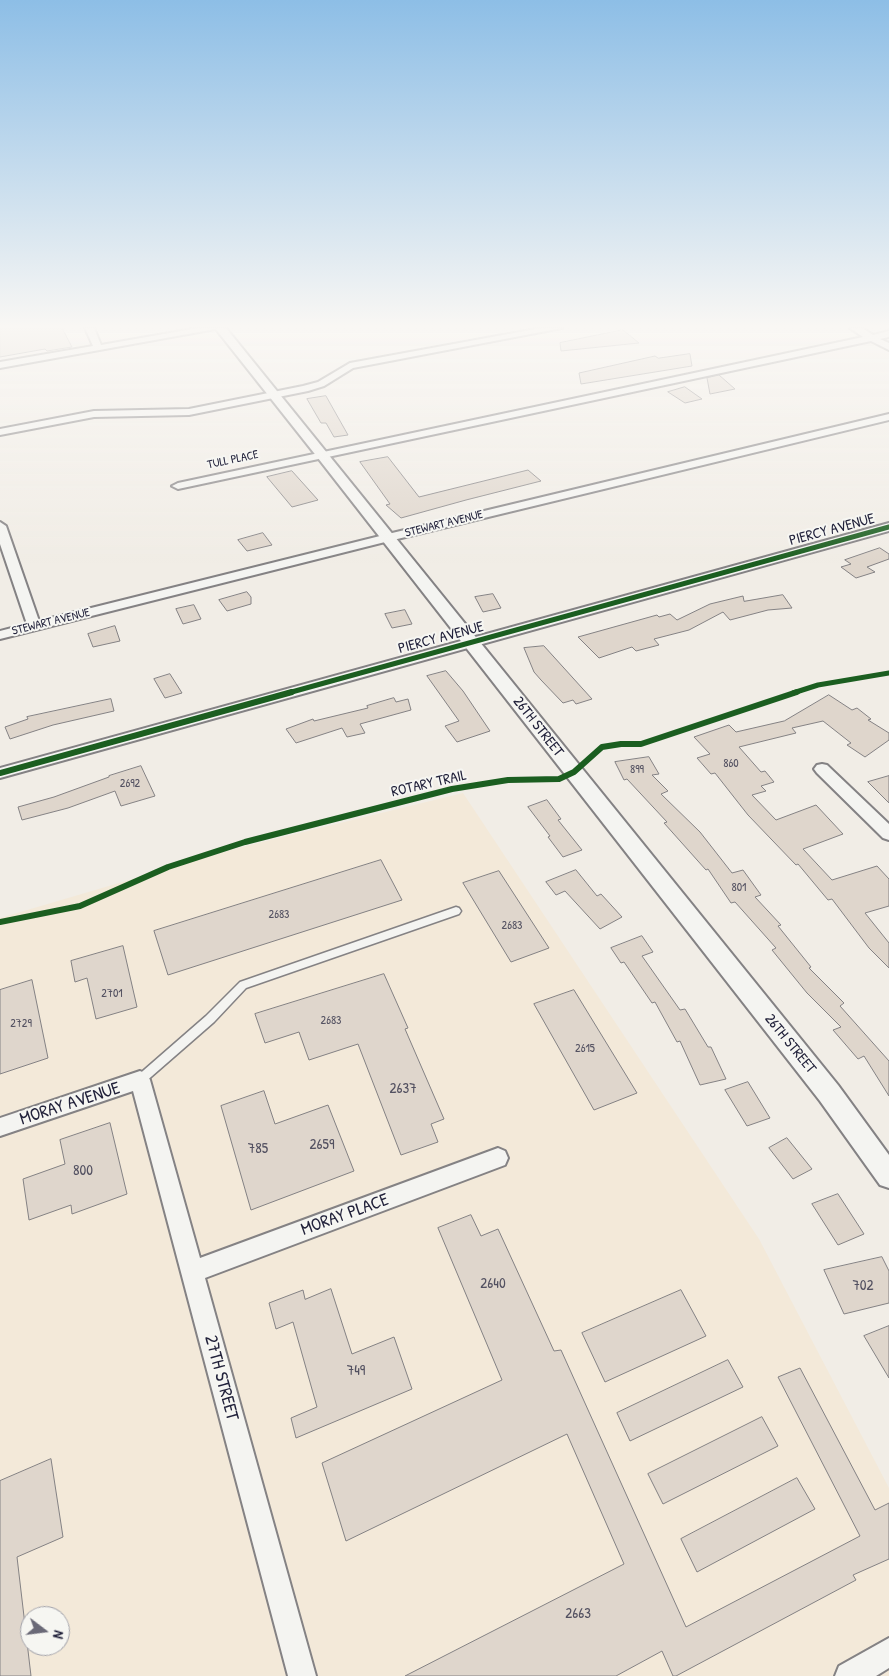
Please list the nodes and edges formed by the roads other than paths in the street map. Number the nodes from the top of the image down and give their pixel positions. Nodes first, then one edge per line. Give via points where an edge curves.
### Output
1 (219, 406) edge
2 (282, 406) edge
3 (552, 406) edge
4 (889, 417) edge
5 (0, 432) edge
6 (323, 455) junction
7 (178, 486) dead end
8 (0, 526) edge
9 (889, 527) edge
10 (388, 538) junction
11 (34, 626) junction
12 (0, 635) edge
13 (471, 642) junction
14 (822, 769) dead end
15 (0, 772) edge
16 (889, 834) edge
17 (456, 911) dead end
18 (140, 1080) junction
19 (0, 1127) edge
20 (498, 1158) dead end
21 (889, 1176) edge
22 (192, 1272) junction
23 (889, 1652) edge
24 (302, 1676) edge
25 (849, 1676) edge

1 - 5 street via 189,412 94,414
2 - 6 street, 26TH STREET
3 - 6 street
4 - 10 street, STEWART AVENUE
6 - 7 street, TULL PLACE
6 - 10 street, 26TH STREET
8 - 11 street
9 - 13 street, PIERCY AVENUE
10 - 11 street, STEWART AVENUE
10 - 13 street, 26TH STREET
11 - 12 street, STEWART AVENUE
13 - 15 street, PIERCY AVENUE
13 - 21 street, 26TH STREET via 829,1093
14 - 16 street
17 - 18 lane via 243,985 210,1019
18 - 19 street, MORAY AVENUE
18 - 22 street, 27TH STREET
20 - 22 street, MORAY PLACE
22 - 24 street, 27TH STREET
23 - 25 street

